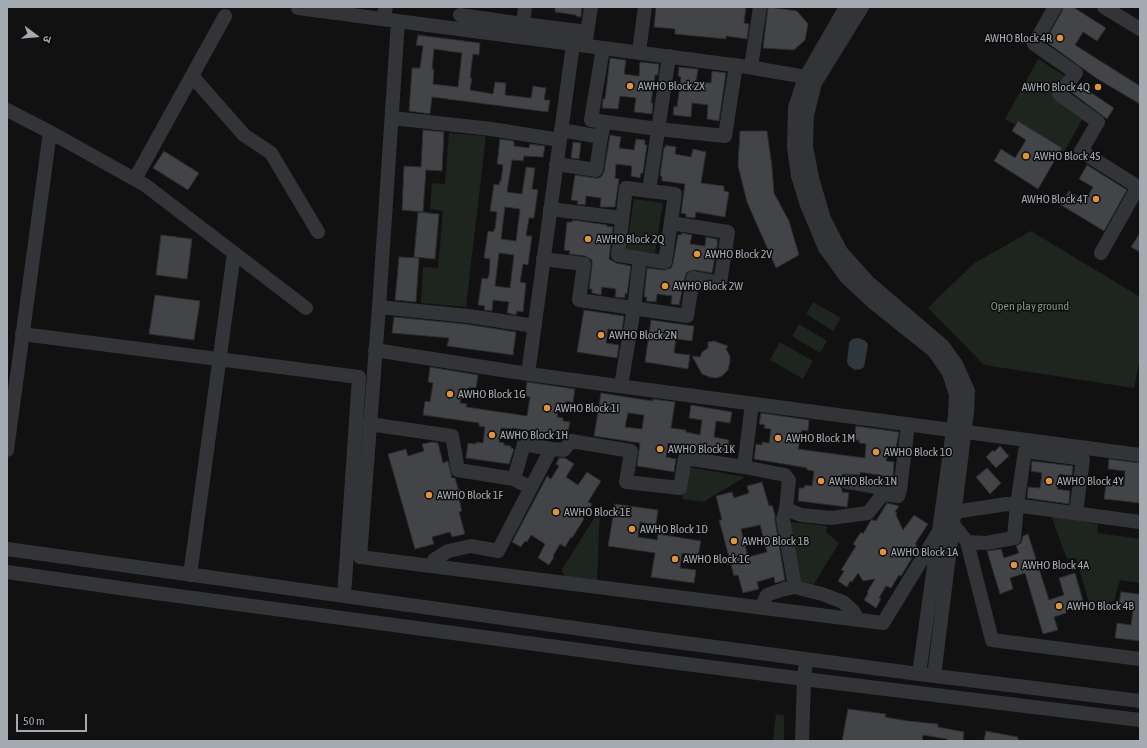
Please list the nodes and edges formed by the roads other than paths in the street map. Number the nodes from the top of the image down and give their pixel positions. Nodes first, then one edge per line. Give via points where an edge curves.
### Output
1 (299, 7) edge
2 (525, 7) edge
3 (591, 7) edge
4 (645, 7) edge
5 (760, 7) edge
6 (846, 7) edge
7 (862, 7) edge
8 (1054, 7) edge
9 (1104, 7) edge
10 (385, 13) edge
11 (225, 16) dead end
12 (459, 17) edge
13 (398, 21) junction
14 (1140, 29) edge
15 (522, 30) junction
16 (582, 41) junction
17 (603, 48) junction
18 (640, 52) junction
19 (669, 56) junction
20 (736, 65) junction
21 (751, 67) junction
22 (192, 76) junction
23 (811, 80) junction
24 (7, 110) edge
25 (392, 118) junction
26 (604, 121) junction
27 (658, 129) junction
28 (50, 132) junction
29 (560, 135) junction
30 (601, 137) junction
31 (556, 164) junction
32 (135, 180) junction
33 (649, 191) junction
34 (550, 209) junction
35 (622, 218) junction
36 (671, 223) junction
37 (318, 232) dead end
38 (234, 253) junction
39 (1101, 253) dead end
40 (640, 258) junction
41 (543, 259) junction
42 (379, 307) junction
43 (306, 308) dead end
44 (634, 308) junction
45 (535, 326) junction
46 (22, 334) junction
47 (375, 350) junction
48 (219, 359) junction
49 (528, 374) junction
50 (621, 386) junction
51 (752, 404) junction
52 (369, 424) junction
53 (908, 424) junction
54 (959, 431) junction
55 (551, 449) junction
56 (7, 450) edge
57 (1083, 453) junction
58 (1140, 455) edge
59 (744, 467) junction
60 (514, 479) junction
61 (847, 482) dead end
62 (531, 488) junction
63 (900, 490) junction
64 (1017, 505) junction
65 (786, 509) junction
66 (1076, 513) junction
67 (954, 518) junction
68 (1140, 522) edge
69 (938, 533) junction
70 (967, 542) junction
71 (7, 549) edge
72 (431, 566) junction
73 (7, 572) edge
74 (190, 575) junction
75 (795, 587) junction
76 (344, 596) junction
77 (761, 608) junction
78 (858, 620) junction
79 (806, 659) junction
80 (1140, 659) edge
81 (919, 674) junction
82 (934, 676) junction
83 (804, 679) junction
84 (1140, 701) edge
85 (1140, 720) edge
86 (802, 741) edge

1 - 10 street
2 - 15 street
3 - 16 street
4 - 18 street
5 - 21 street
6 - 23 street
7 - 23 street
8 - 39 street via 1034,44 1076,73 1059,94 1098,122 1081,151 1138,187
9 - 14 street
10 - 13 street
11 - 22 street
12 - 13 street
12 - 15 street
13 - 25 street
15 - 16 street
16 - 17 street
16 - 29 street
17 - 18 street
17 - 26 street via 591,120
18 - 19 street
19 - 20 street
19 - 27 street
20 - 21 street
20 - 27 street via 725,136
21 - 23 street
22 - 32 street
22 - 37 street via 244,135 271,153
23 - 54 street via 806,115 806,146 824,219 841,252 868,282 943,346 956,364 968,392 968,412
24 - 28 street
25 - 29 street
25 - 42 street
26 - 27 street
26 - 30 street
27 - 33 street
28 - 32 street
28 - 46 street
29 - 30 street
29 - 31 street
30 - 31 street via 596,170
31 - 34 street
32 - 38 street
33 - 35 street via 626,188
33 - 36 street via 675,194
34 - 35 street
34 - 41 street
35 - 40 street via 618,255
36 - 40 street via 665,262
36 - 44 street via 728,232 720,283 693,278 687,316
38 - 43 street
38 - 48 street
40 - 44 street
41 - 44 street via 584,264 580,300
41 - 45 street
42 - 45 street
42 - 47 street
44 - 50 street
45 - 49 street
46 - 48 street
46 - 56 street
47 - 49 street
47 - 52 street
48 - 74 street
48 - 76 street via 359,377
49 - 50 street
50 - 51 street
51 - 53 street
51 - 59 street
52 - 60 street via 452,436 458,470
52 - 72 street via 360,557
53 - 54 street
53 - 63 street
54 - 57 street
54 - 67 street
54 - 69 street
55 - 59 street via 564,450 571,441 631,451 626,482 680,488 685,458
55 - 60 street via 524,444
55 - 62 street
57 - 58 street
57 - 64 street via 1025,451
57 - 66 street
59 - 65 street via 785,475 789,480
60 - 62 street
61 - 63 street
62 - 72 street via 498,551 471,546 448,551 434,560
63 - 65 street via 898,496 883,494 868,513 831,518 801,515
64 - 66 street
64 - 67 street via 1007,504
64 - 70 street via 1014,538 986,543
65 - 75 street via 784,519
66 - 68 street
67 - 70 street
67 - 82 street
69 - 78 street via 883,623
69 - 81 street
70 - 80 street via 992,640
71 - 74 street
72 - 77 street
73 - 83 street
74 - 76 street
75 - 77 street via 766,595
75 - 78 street via 843,602
76 - 79 street
77 - 78 street
79 - 81 street
79 - 83 street
81 - 82 street
82 - 84 street
83 - 85 street
83 - 86 street

